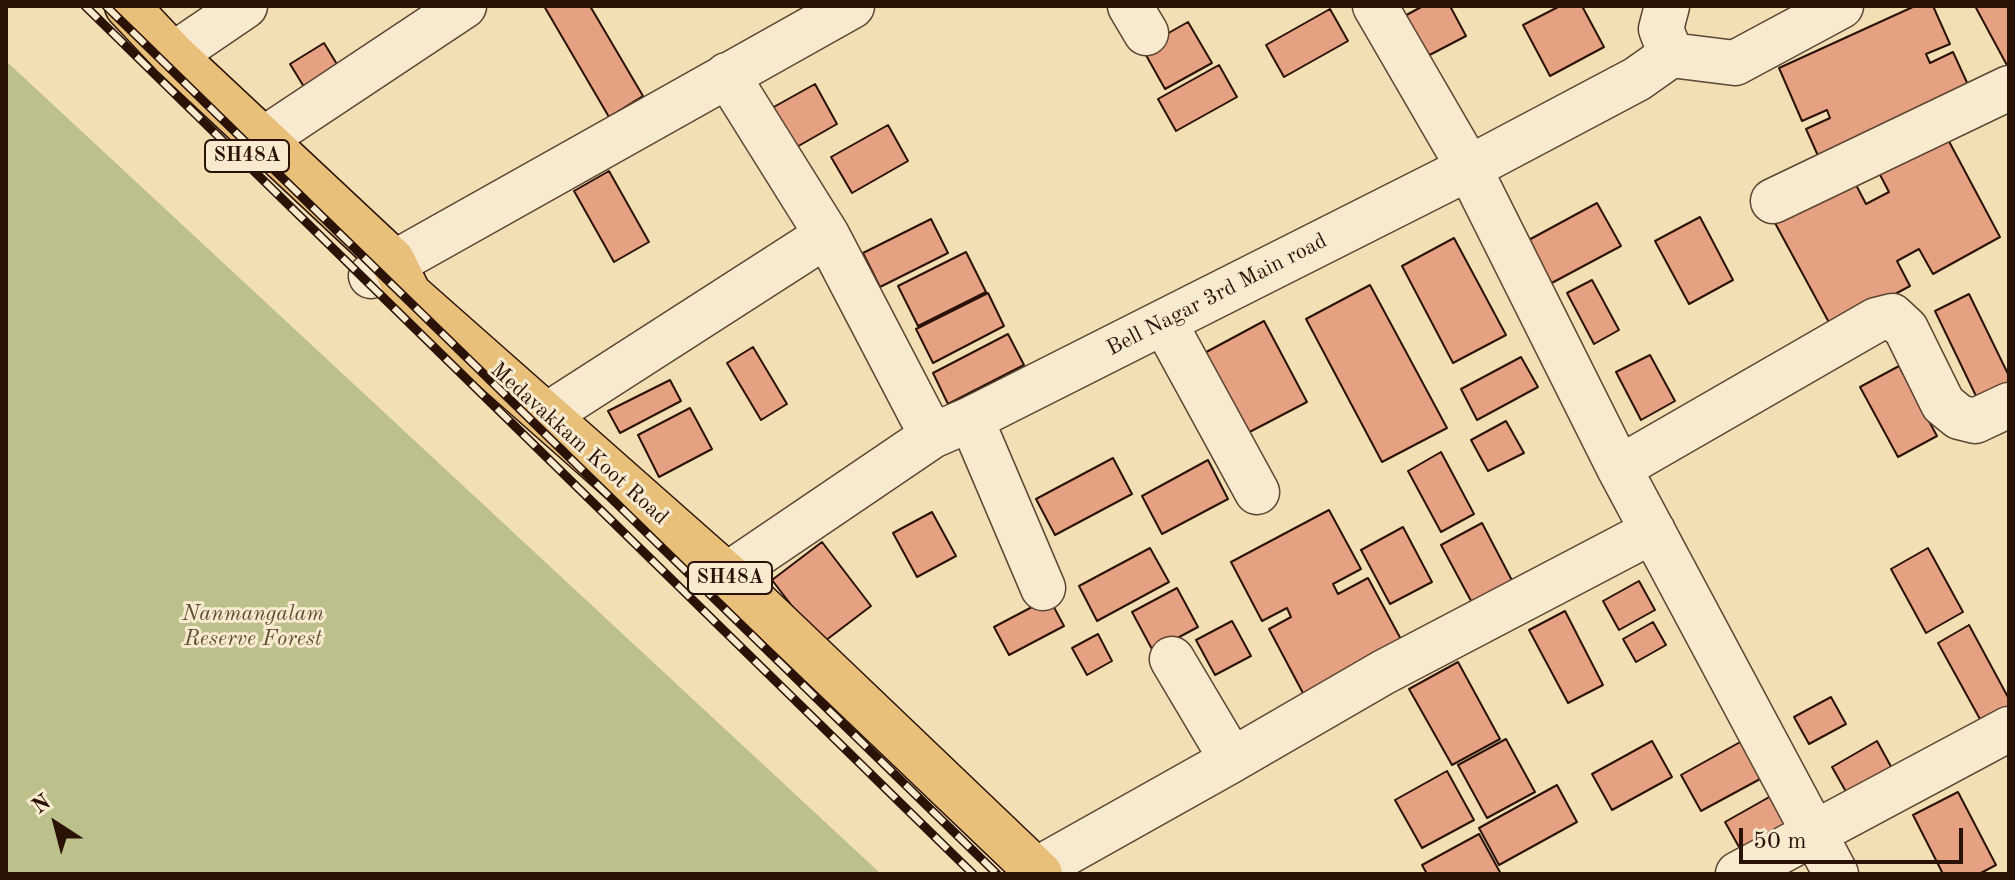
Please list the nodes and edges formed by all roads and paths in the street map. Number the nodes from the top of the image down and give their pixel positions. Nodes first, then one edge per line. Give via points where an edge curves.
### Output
1 (94, 6) edge
2 (127, 6) edge
3 (245, 6) edge
4 (464, 6) edge
5 (852, 6) edge
6 (1375, 6) edge
7 (1667, 6) edge
8 (1841, 6) edge
9 (173, 55) junction
10 (1671, 55) junction
11 (727, 75) junction
12 (2009, 88) edge
13 (264, 139) junction
14 (1469, 168) junction
15 (1773, 201) dead end
16 (827, 235) junction
17 (391, 277) junction
18 (1164, 322) junction
19 (2009, 405) edge
20 (547, 415) junction
21 (951, 428) junction
22 (1619, 468) junction
23 (1257, 492) dead end
24 (1653, 531) junction
25 (727, 575) junction
26 (1043, 588) dead end
27 (1172, 659) dead end
28 (2009, 729) edge
29 (1232, 760) junction
30 (1813, 831) junction
31 (1038, 872) edge
32 (1738, 874) edge
33 (1836, 874) edge

1 - 17 main road, SH48A
2 - 9 main road, Medavakkam Koot Road / SH48A
3 - 9 street
4 - 13 street
5 - 11 street
6 - 14 street
7 - 10 street via 1661,29
8 - 10 street via 1735,63
9 - 13 main road, Medavakkam Koot Road / SH48A
10 - 14 street, Bell Nagar 3rd Main road via 1637,79
11 - 16 street
11 - 17 street
12 - 15 street
13 - 17 main road, Medavakkam Koot Road / SH48A
14 - 18 street, Bell Nagar 3rd Main road
14 - 22 street
16 - 20 street
16 - 21 street
17 - 20 main road, Medavakkam Koot Road / SH48A
18 - 21 street, Bell Nagar 3rd Main road
18 - 23 street
19 - 22 street via 1975,421 1959,417 1943,404 1906,329 1892,316 1876,320
20 - 25 main road, Medavakkam Koot Road / SH48A
21 - 25 street, Bell Nagar 3rd Main road
21 - 26 street
22 - 24 street
24 - 29 street via 1384,672
24 - 30 street
25 - 31 main road, Medavakkam Koot Road / SH48A
27 - 29 street
28 - 30 street
29 - 31 street
30 - 32 street
30 - 33 street

